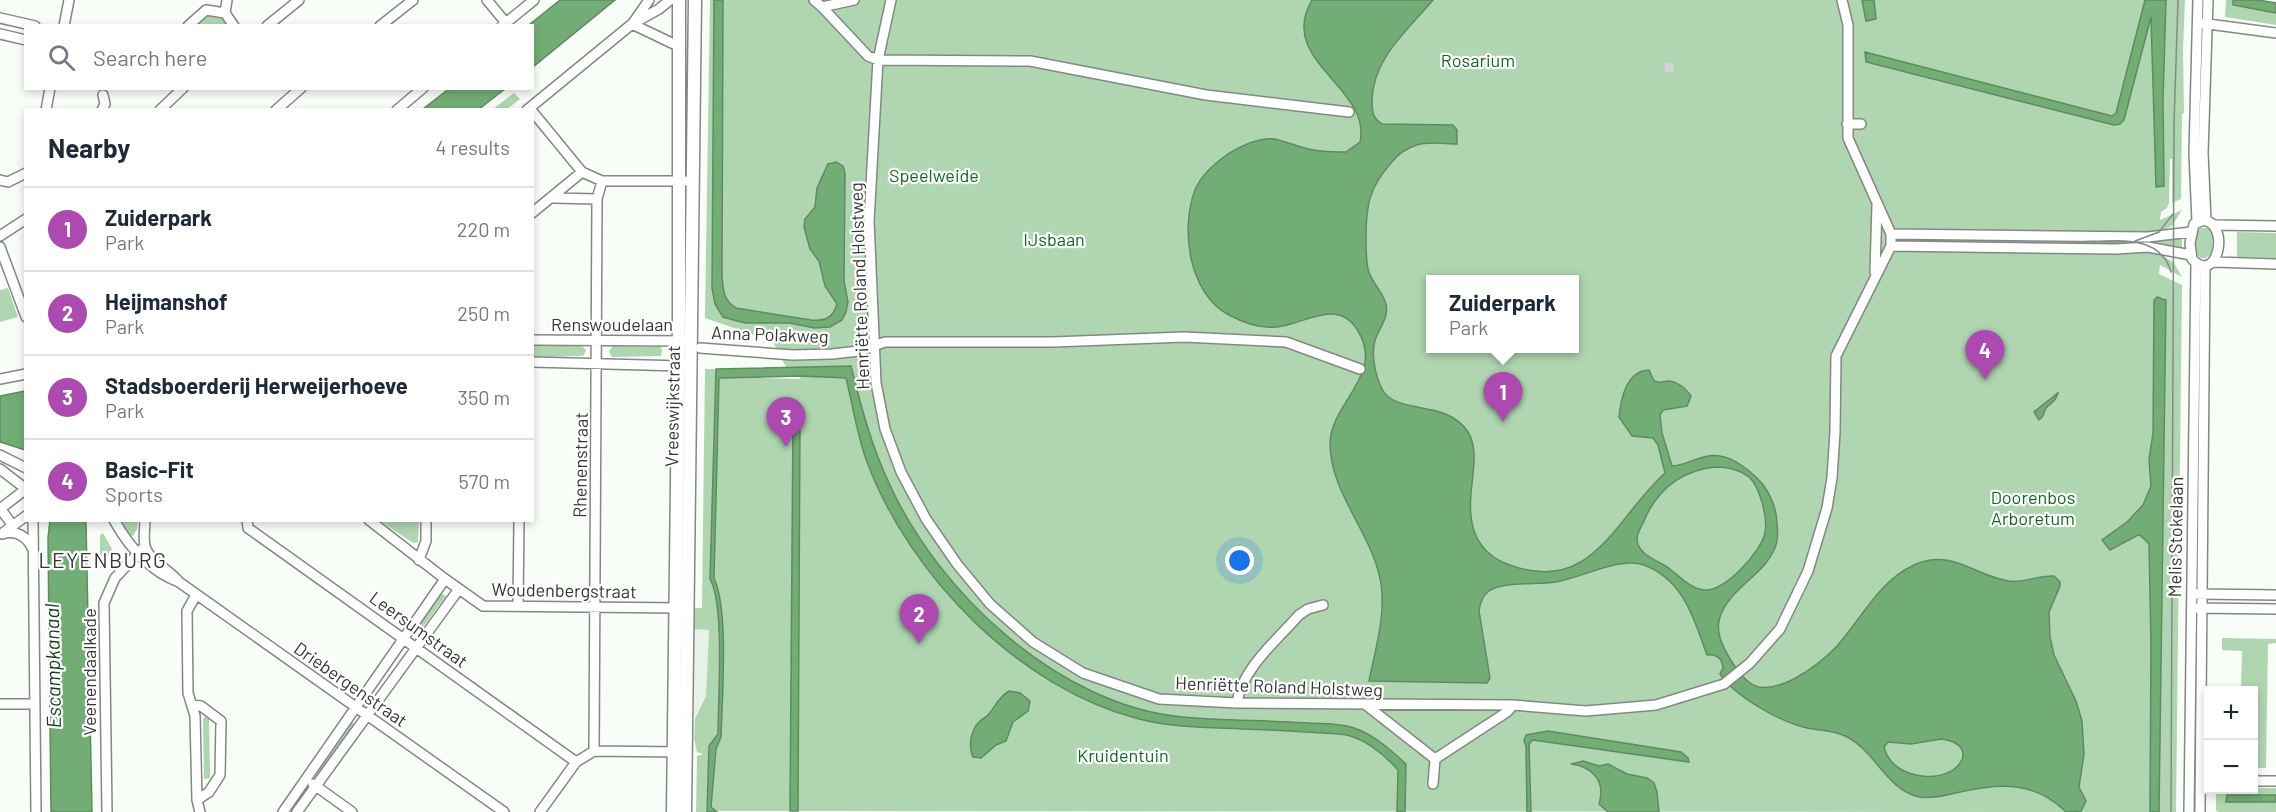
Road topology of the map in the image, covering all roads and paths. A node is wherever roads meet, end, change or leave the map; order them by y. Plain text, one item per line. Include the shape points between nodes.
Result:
1 (69, 0) edge
2 (227, 0) edge
3 (299, 0) edge
4 (412, 0) edge
5 (487, 0) edge
6 (534, 0) edge
7 (649, 0) edge
8 (670, 0) edge
9 (679, 0) edge
10 (695, 0) edge
11 (814, 0) edge
12 (854, 0) edge
13 (891, 0) edge
14 (1842, 0) edge
15 (2198, 0) edge
16 (2208, 0) edge
17 (207, 5) edge
18 (822, 7) junction
19 (225, 13) junction
20 (0, 18) edge
21 (2196, 22) junction
22 (26, 24) edge
23 (64, 24) edge
24 (190, 24) edge
25 (233, 24) edge
26 (271, 24) edge
27 (382, 24) edge
28 (504, 24) edge
29 (632, 24) junction
30 (2207, 24) junction
31 (2276, 33) edge
32 (0, 34) edge
33 (24, 40) edge
34 (680, 47) junction
35 (878, 60) junction
36 (50, 90) edge
37 (178, 90) edge
38 (299, 90) edge
39 (421, 90) edge
40 (103, 95) dead end
41 (45, 108) edge
42 (103, 108) edge
43 (162, 108) edge
44 (278, 108) edge
45 (399, 108) edge
46 (531, 108) edge
47 (1349, 112) dead end
48 (534, 114) edge
49 (1847, 124) junction
50 (1861, 124) dead end
51 (582, 172) junction
52 (24, 174) edge
53 (0, 180) edge
54 (602, 181) junction
55 (686, 181) junction
56 (553, 198) junction
57 (597, 199) junction
58 (1877, 201) junction
59 (534, 212) edge
60 (24, 220) edge
61 (2206, 223) junction
62 (2276, 226) edge
63 (2191, 232) junction
64 (1891, 234) junction
65 (0, 236) edge
66 (0, 247) edge
67 (1889, 249) junction
68 (2201, 262) junction
69 (2276, 264) edge
70 (1875, 277) junction
71 (23, 301) edge
72 (534, 340) edge
73 (598, 340) junction
74 (690, 343) junction
75 (873, 344) junction
76 (534, 362) edge
77 (598, 363) junction
78 (684, 366) junction
79 (1360, 369) dead end
80 (24, 374) edge
81 (0, 379) edge
82 (0, 455) edge
83 (24, 467) edge
84 (0, 469) edge
85 (24, 487) edge
86 (24, 491) edge
87 (0, 509) edge
88 (24, 519) edge
89 (33, 522) edge
90 (115, 522) edge
91 (145, 522) edge
92 (371, 522) edge
93 (426, 522) edge
94 (519, 522) edge
95 (248, 524) edge
96 (16, 530) junction
97 (1, 535) edge
98 (145, 546) junction
99 (33, 552) junction
100 (136, 553) junction
101 (418, 560) junction
102 (445, 579) junction
103 (179, 582) junction
104 (459, 589) junction
105 (2190, 594) junction
106 (2202, 594) junction
107 (196, 595) junction
108 (2276, 595) edge
109 (1323, 605) dead end
110 (518, 606) junction
111 (595, 608) junction
112 (682, 608) junction
113 (2190, 608) junction
114 (2201, 608) junction
115 (2276, 609) edge
116 (402, 638) junction
117 (415, 647) junction
118 (1237, 703) junction
119 (0, 704) edge
120 (34, 705) junction
121 (192, 705) junction
122 (1366, 705) junction
123 (1513, 705) junction
124 (357, 707) junction
125 (367, 715) junction
126 (2204, 740) edge
127 (594, 751) junction
128 (680, 752) junction
129 (1435, 759) junction
130 (576, 762) junction
131 (306, 779) junction
132 (2258, 781) edge
133 (2276, 781) edge
134 (2189, 782) junction
135 (2204, 782) edge
136 (1433, 784) dead end
137 (316, 786) junction
138 (2204, 788) edge
139 (197, 800) junction
140 (36, 812) edge
141 (107, 812) edge
142 (200, 812) edge
143 (283, 812) edge
144 (297, 812) edge
145 (352, 812) edge
146 (504, 812) edge
147 (540, 812) edge
148 (673, 812) edge
149 (685, 812) edge
150 (2189, 812) edge
151 (2200, 812) edge

1 - 23 street
2 - 19 street
3 - 26 street
4 - 27 street
5 - 28 street
6 - 28 street
7 - 29 street
8 - 29 street
9 - 34 main road, Vreeswijkstraat
10 - 55 main road, Vreeswijkstraat
11 - 18 street
12 - 18 street
13 - 35 street, Henriëtte Roland Holstweg
14 - 49 street via 1848,26
15 - 21 street
16 - 30 street
17 - 19 street
17 - 24 street
18 - 35 street via 868,56
19 - 25 street
20 - 22 street
21 - 30 street
21 - 61 street via 2194,153
29 - 34 street
29 - 46 street
30 - 31 street
30 - 61 street via 2203,153
32 - 33 street
34 - 55 main road, Vreeswijkstraat
35 - 47 street via 1030,61 1206,95
35 - 75 street, Henriëtte Roland Holstweg via 869,220
36 - 41 street
37 - 43 street
38 - 44 street
39 - 45 street
40 - 42 street
48 - 51 street
49 - 50 street
49 - 58 street via 1851,147
51 - 54 street
51 - 56 street
52 - 53 street via 8,182
54 - 55 street
54 - 57 street, Rhenenstraat
55 - 74 main road, Vreeswijkstraat
56 - 57 street
56 - 59 street
57 - 73 street, Rhenenstraat
58 - 64 street
58 - 70 street
60 - 65 street
61 - 62 street
61 - 63 street
61 - 68 street via 2218,231 2217,250
63 - 64 street via 2150,237
63 - 68 street
64 - 67 street
66 - 71 street
67 - 68 street via 2148,247
67 - 70 street
68 - 69 street
68 - 105 street, Melis Stokelaan
68 - 106 street, Melis Stokelaan
70 - 123 street, Henriëtte Roland Holstweg via 1836,356 1832,478 1808,571 1780,629 1761,653 1724,684 1656,705 1586,711
72 - 73 street, Renswoudelaan
73 - 74 street, Renswoudelaan
73 - 77 street, Rhenenstraat
74 - 75 street, Anna Polakweg via 793,355 859,351
74 - 78 main road, Vreeswijkstraat
75 - 79 street, Anna Polakweg via 1184,337 1286,342
75 - 118 street, Henriëtte Roland Holstweg via 885,429 901,471 926,519 990,604 1033,642 1083,673 1160,699
76 - 77 street
77 - 78 street
77 - 111 street, Rhenenstraat
78 - 112 main road, Vreeswijkstraat
80 - 81 street
82 - 83 street
84 - 85 street
86 - 87 street
87 - 96 street
88 - 96 street
89 - 99 street
90 - 100 street, Driebergenstraat
91 - 98 street
92 - 101 street, Woudenbergstraat
93 - 101 street via 426,541
94 - 110 street
95 - 116 street, Leersumstraat
96 - 97 street
96 - 99 street
98 - 100 street, Veenendaalkade
98 - 103 street, Driebergenstraat
99 - 120 street
100 - 103 street, Driebergenstraat via 167,578
100 - 141 street, Veenendaalkade via 115,578 104,603
101 - 102 street, Woudenbergstraat
102 - 104 street, Woudenbergstraat
102 - 116 street
103 - 107 street, Driebergenstraat
104 - 110 street, Woudenbergstraat via 483,606
104 - 117 street
105 - 106 street
105 - 113 street, Melis Stokelaan
106 - 108 street
106 - 114 street, Melis Stokelaan
107 - 121 street via 187,611 188,693
107 - 124 street, Driebergenstraat
109 - 118 street via 1299,615 1246,676
110 - 111 street, Woudenbergstraat
111 - 112 street, Woudenbergstraat
111 - 127 street, Rhenenstraat
112 - 128 main road, Vreeswijkstraat
113 - 114 street
113 - 134 street, Melis Stokelaan
114 - 115 street
114 - 126 street, Melis Stokelaan
116 - 117 street, Leersumstraat
116 - 124 street
117 - 125 street
117 - 130 street, Leersumstraat
118 - 122 street, Henriëtte Roland Holstweg
119 - 120 street
120 - 140 street
121 - 139 street
121 - 139 street via 201,706 221,721 220,775 210,792
122 - 123 street, Henriëtte Roland Holstweg
122 - 129 street
123 - 129 street
124 - 125 street, Driebergenstraat
124 - 131 street
125 - 137 street
125 - 146 street, Driebergenstraat
127 - 128 street
127 - 130 street
128 - 148 main road, Vreeswijkstraat
128 - 149 main road, Vreeswijkstraat
129 - 136 street
130 - 147 street
131 - 137 street
131 - 143 street
132 - 133 street
134 - 135 street
134 - 150 street, Melis Stokelaan
137 - 144 street
137 - 145 street
138 - 151 street, Melis Stokelaan
139 - 142 street

